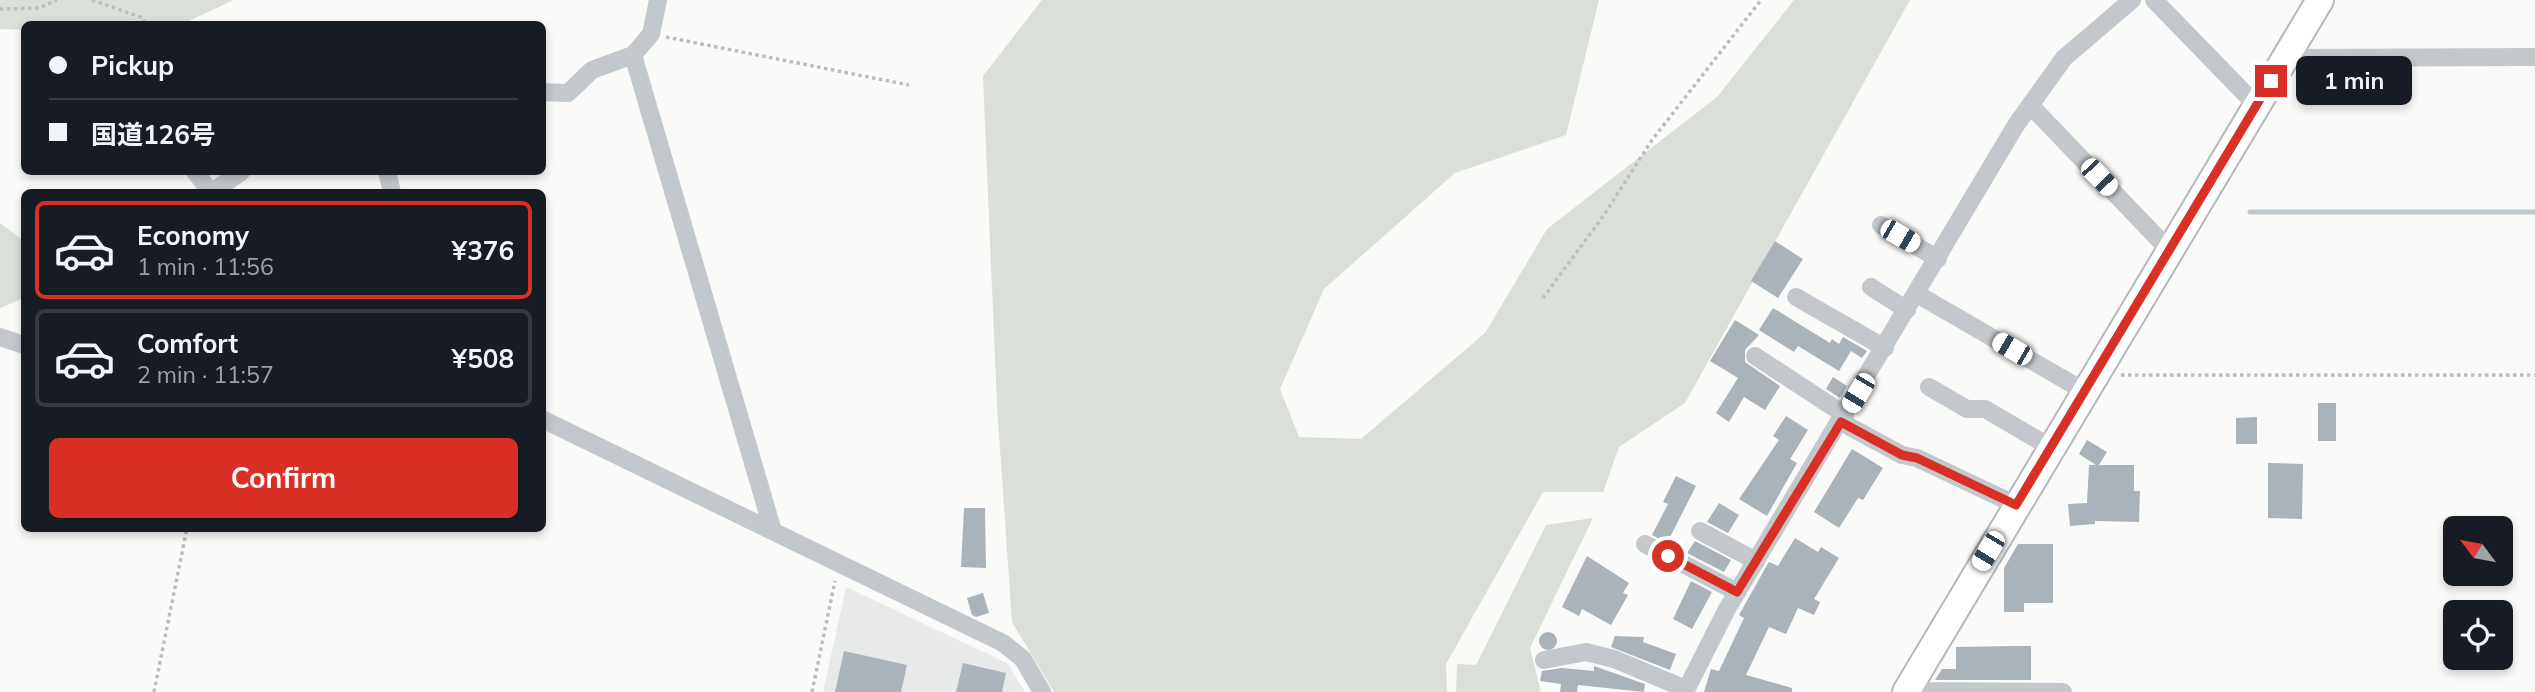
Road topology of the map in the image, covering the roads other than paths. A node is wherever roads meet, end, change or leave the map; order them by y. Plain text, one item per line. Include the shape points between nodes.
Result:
1 (658, 0) edge
2 (2132, 0) edge
3 (2154, 0) edge
4 (2320, 0) edge
5 (633, 55) junction
6 (2535, 57) edge
7 (2285, 58) junction
8 (546, 92) edge
9 (2030, 104) junction
10 (2256, 105) junction
11 (198, 175) edge
12 (237, 175) edge
13 (209, 189) edge
14 (216, 189) edge
15 (1881, 225) dead end
16 (2169, 250) junction
17 (1938, 259) junction
18 (1871, 288) dead end
19 (1917, 294) junction
20 (1796, 297) dead end
21 (1907, 310) junction
22 (0, 337) edge
23 (21, 344) edge
24 (1885, 348) junction
25 (1755, 356) dead end
26 (2089, 383) junction
27 (1928, 387) dead end
28 (1843, 418) junction
29 (546, 421) edge
30 (2050, 447) junction
31 (2016, 505) junction
32 (772, 531) junction
33 (1700, 531) dead end
34 (1646, 544) dead end
35 (1756, 561) junction
36 (1737, 592) junction
37 (1544, 660) dead end
38 (1686, 690) edge
39 (1906, 691) edge
40 (1042, 692) edge
41 (2063, 692) edge

1 - 5 street via 651,34
2 - 9 street via 2064,58
3 - 10 street
4 - 7 highway
5 - 8 street via 592,70 568,93
5 - 32 street
6 - 7 street
7 - 10 highway
9 - 16 street
9 - 17 street
10 - 16 highway
11 - 13 street
12 - 14 street
15 - 17 street
16 - 26 highway
17 - 19 street
18 - 21 street
19 - 21 street
19 - 26 street
20 - 24 street
21 - 24 street
22 - 23 street
24 - 28 street
25 - 28 street
26 - 30 highway
27 - 30 street via 1966,409 1985,409
28 - 31 street via 1902,455
28 - 35 street
29 - 32 street
30 - 31 highway
31 - 39 highway
32 - 40 street via 1003,643 1023,659
33 - 35 street
34 - 36 street
35 - 36 street
36 - 38 street
37 - 38 street via 1586,652
39 - 41 street

